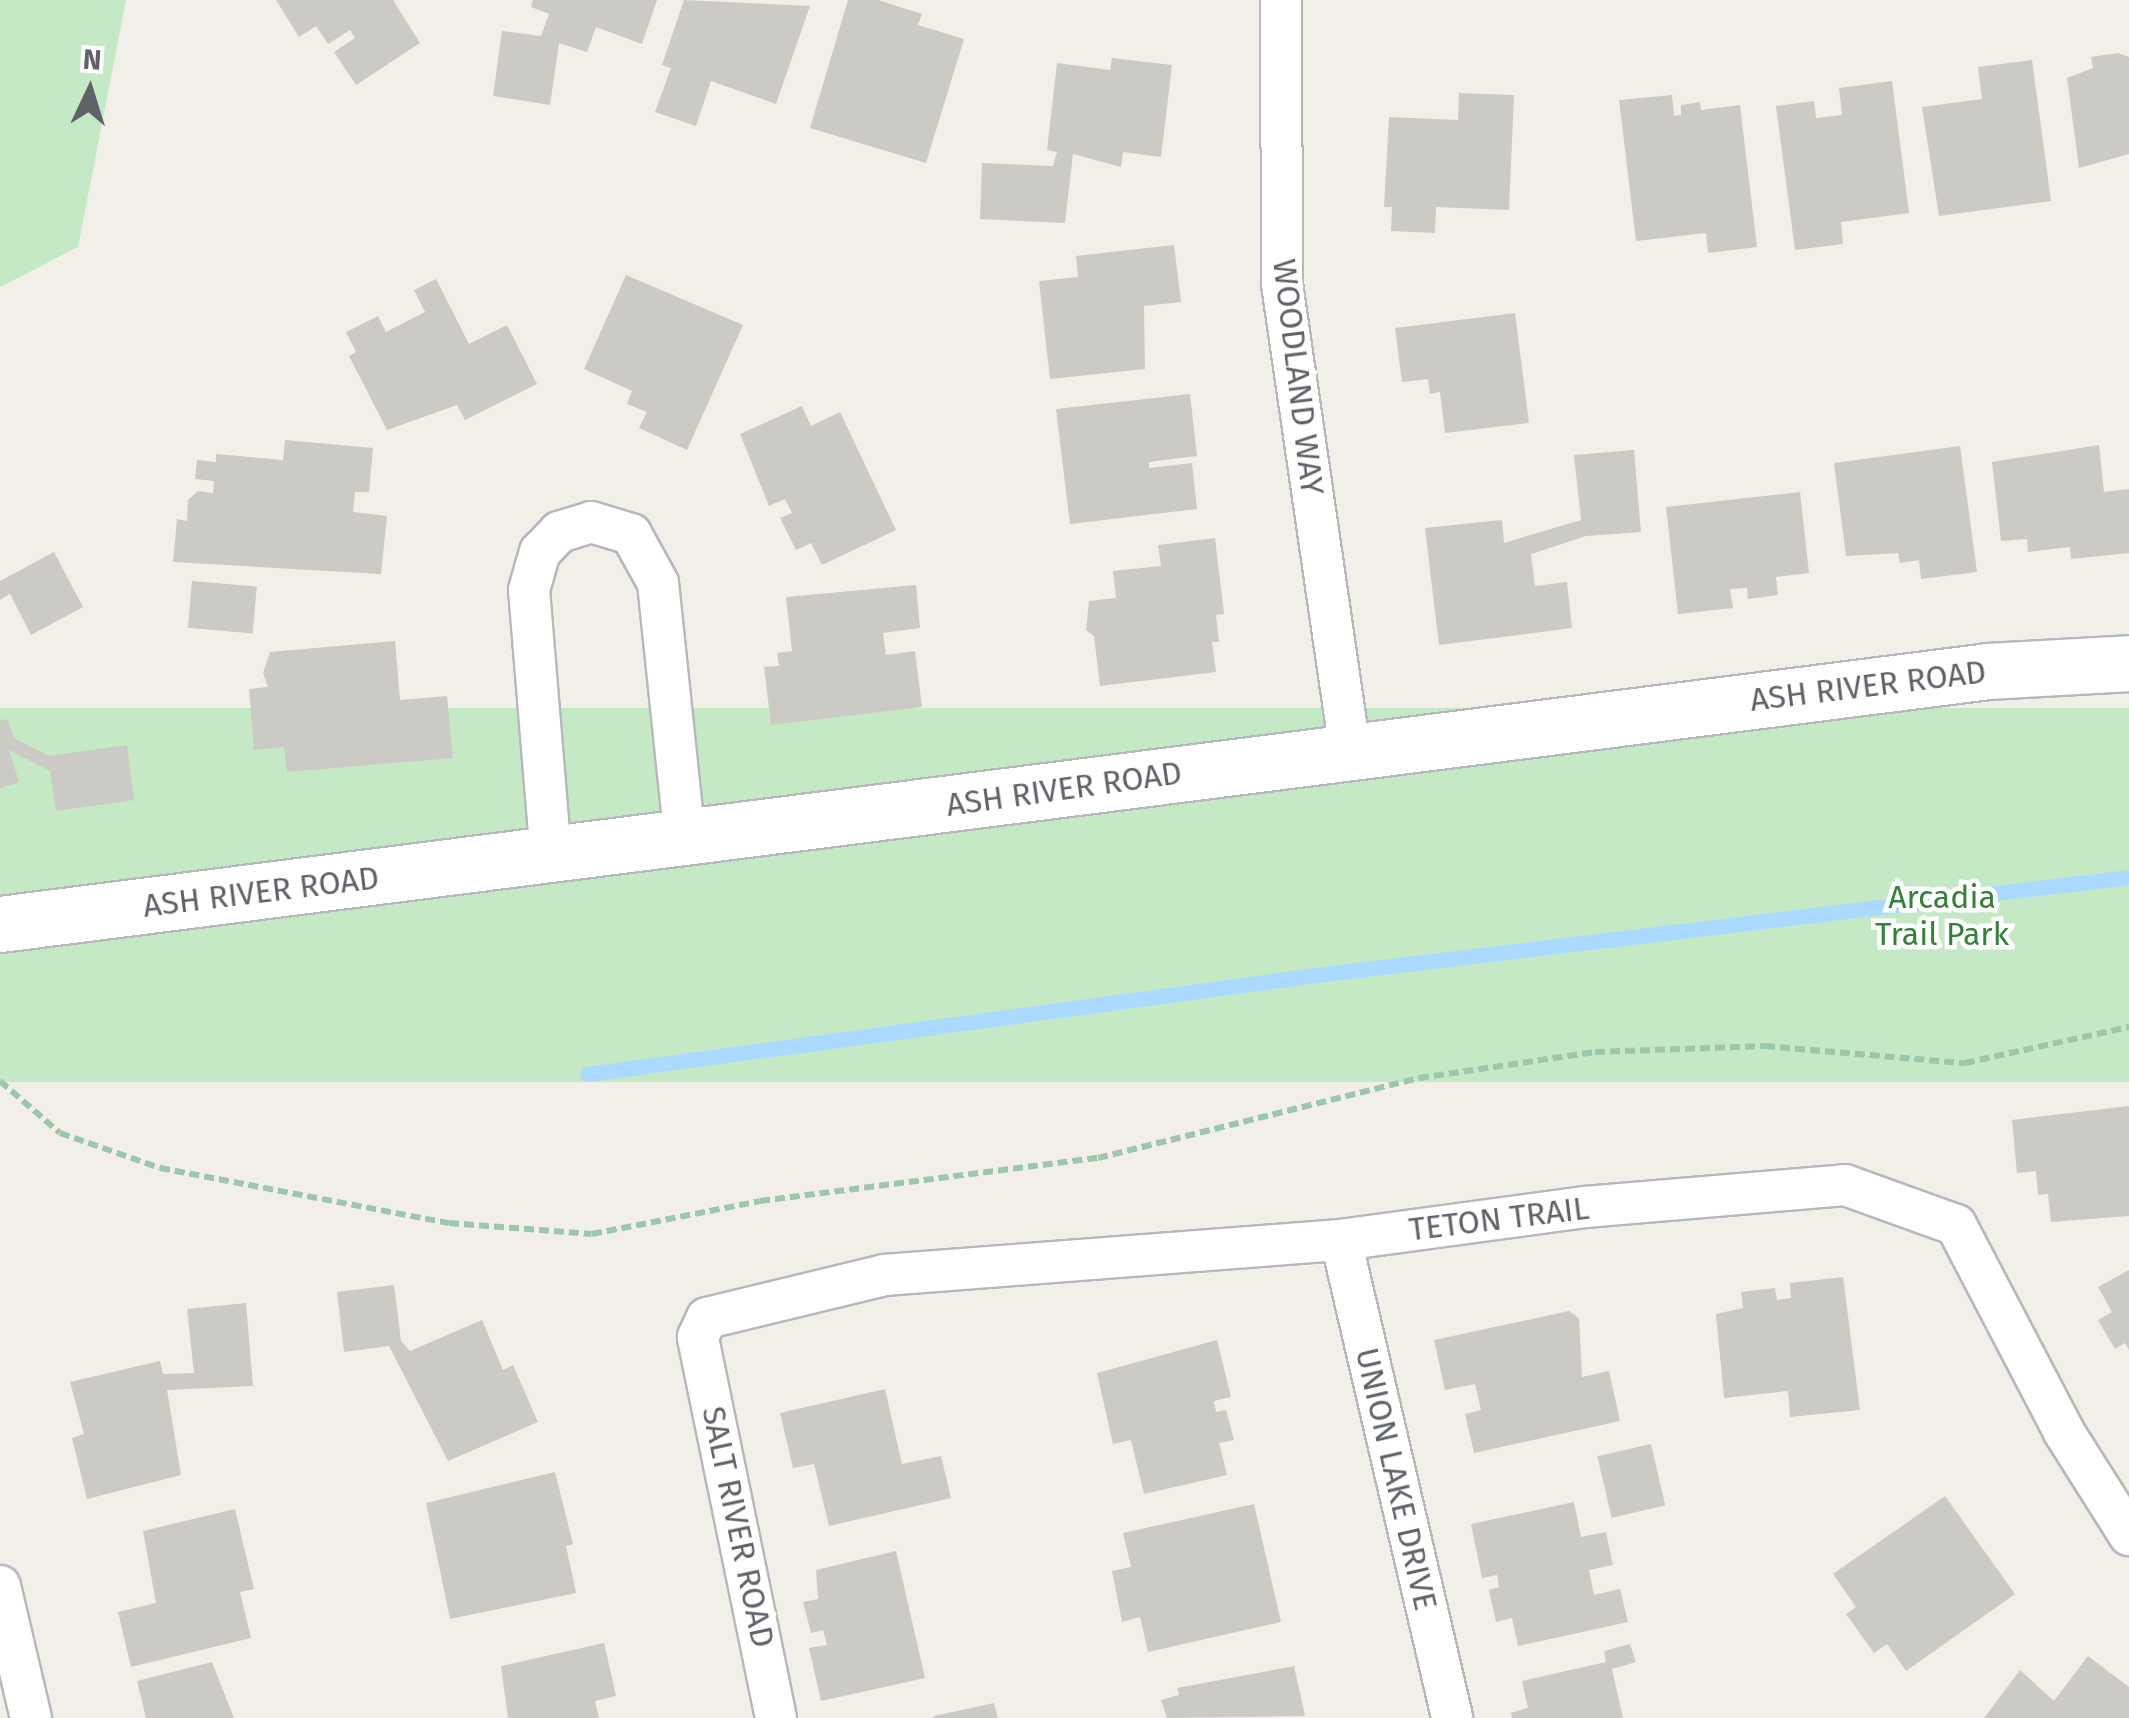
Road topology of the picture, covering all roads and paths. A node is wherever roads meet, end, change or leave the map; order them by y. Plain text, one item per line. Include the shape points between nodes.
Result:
1 (1281, 0) edge
2 (2129, 662) edge
3 (1350, 752) junction
4 (685, 840) junction
5 (551, 857) junction
6 (0, 924) edge
7 (2129, 1028) edge
8 (0, 1082) edge
9 (1340, 1240) junction
10 (698, 1337) joint
11 (2129, 1534) edge
12 (0, 1586) edge
13 (4, 1626) edge
14 (31, 1718) edge
15 (776, 1718) edge
16 (1452, 1718) edge

1 - 3 street, WOODLAND WAY via 1282,284
2 - 3 street, ASH RIVER ROAD via 1988,670
3 - 4 street, ASH RIVER ROAD
4 - 5 street, ASH RIVER ROAD
4 - 5 street via 658,584 631,534 590,522 559,532 540,552 529,590
5 - 6 street, ASH RIVER ROAD
7 - 8 path via 1965,1063 1765,1046 1595,1052 1419,1078 1098,1158 760,1201 592,1234 448,1224 160,1168 60,1133
9 - 10 street, TETON TRAIL via 885,1275 708,1318
9 - 11 street, TETON TRAIL via 1585,1207 1845,1185 1956,1224 2064,1432
9 - 16 street, UNION LAKE DRIVE
10 - 15 street, SALT RIVER ROAD
12 - 13 street
13 - 14 street

